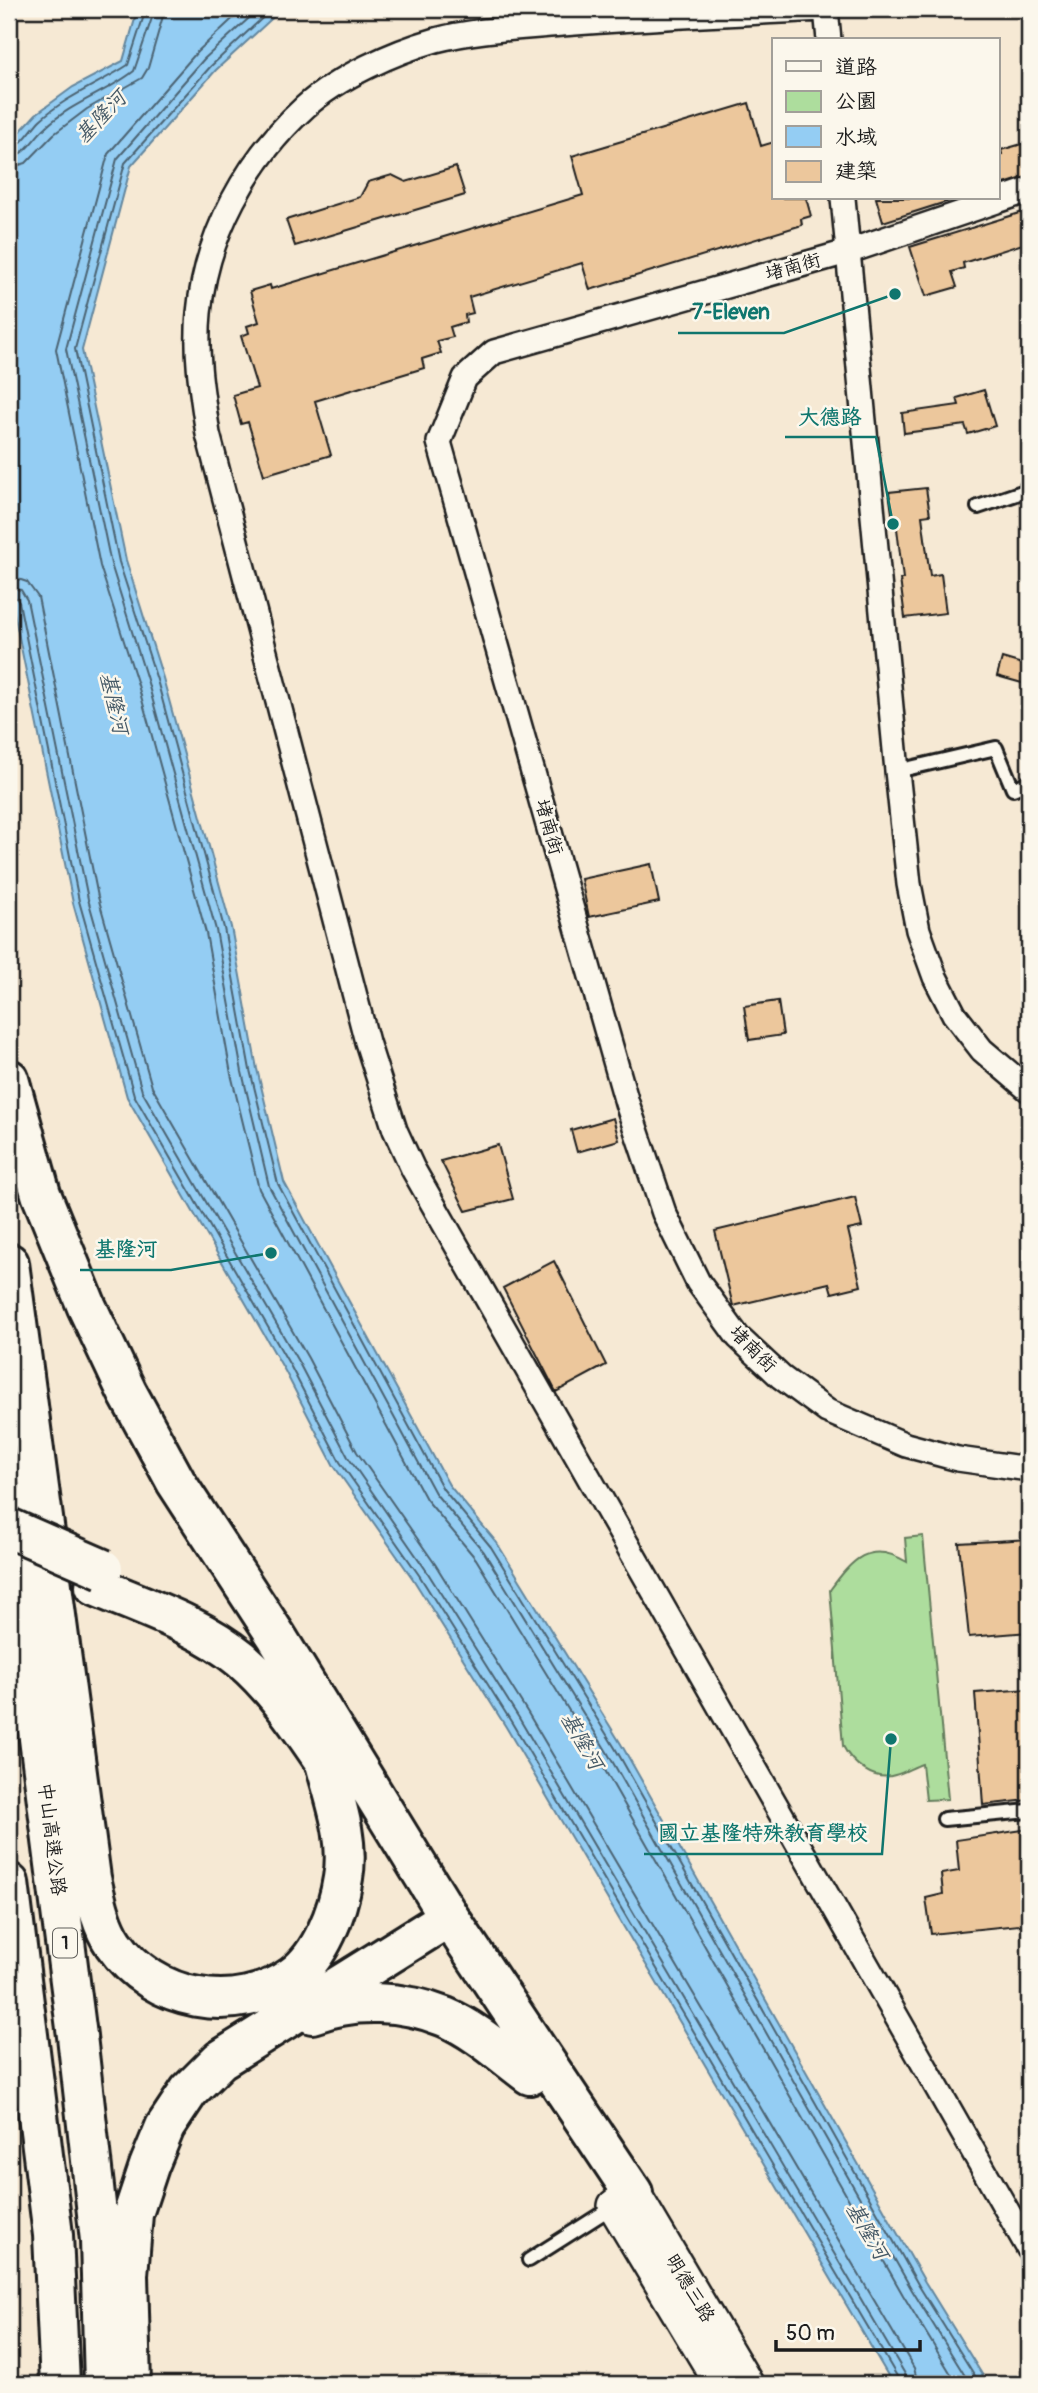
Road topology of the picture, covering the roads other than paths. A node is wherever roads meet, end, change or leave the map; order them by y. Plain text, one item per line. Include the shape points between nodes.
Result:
1 (826, 9) edge
2 (829, 38) edge
3 (1029, 190) edge
4 (842, 200) edge
5 (1000, 200) edge
6 (1000, 200) edge
7 (847, 252) junction
8 (1029, 482) edge
9 (978, 507) dead end
10 (897, 771) junction
11 (1029, 782) edge
12 (9, 1079) edge
13 (1029, 1090) edge
14 (9, 1263) edge
15 (1029, 1469) edge
16 (9, 1504) edge
17 (9, 1528) edge
18 (9, 1548) edge
19 (99, 1577) junction
20 (336, 1758) junction
21 (1029, 1811) edge
22 (944, 1819) dead end
23 (9, 1883) edge
24 (438, 1924) junction
25 (271, 2029) junction
26 (530, 2075) junction
27 (624, 2199) junction
28 (1029, 2249) edge
29 (529, 2260) dead end
30 (60, 2384) edge
31 (104, 2384) edge
32 (131, 2384) edge
33 (722, 2384) edge
34 (746, 2384) edge

1 - 2 street
1 - 28 street via 487,30 438,39 365,68 306,106 255,164 235,195 206,271 197,353 208,434 367,1042 395,1130
3 - 5 street
4 - 7 street, 堵南街
6 - 7 street
7 - 10 street, 堵南街
7 - 15 street, 堵南街 via 494,352 465,378 439,442 627,1103 664,1213 698,1282 738,1338 827,1410 906,1445 958,1459
8 - 9 lane via 1024,491
10 - 11 lane via 996,748 1013,789
10 - 13 street, 堵南街 via 909,884 935,977 954,1014 982,1050
12 - 20 highway via 41,1194 86,1307 176,1482 277,1637
14 - 20 highway via 91,1878 99,1912 127,1961 148,1979 179,1994 209,1998 240,1997 294,1975 314,1953 332,1918 344,1877
16 - 31 highway, 中山高速公路 / 1 via 100,2240
17 - 19 highway, bridge
18 - 19 highway
19 - 20 highway via 186,1603 252,1644 282,1671
20 - 24 highway
21 - 22 lane
23 - 30 highway via 53,2235
24 - 25 highway
24 - 26 highway
24 - 27 highway
25 - 26 highway via 328,2008 365,2002 404,2006 444,2017
25 - 32 highway via 220,2060 189,2091 165,2127 149,2166 133,2214 128,2275
26 - 27 highway
27 - 29 lane
27 - 33 street, 明德三路
27 - 34 street, 明德三路

